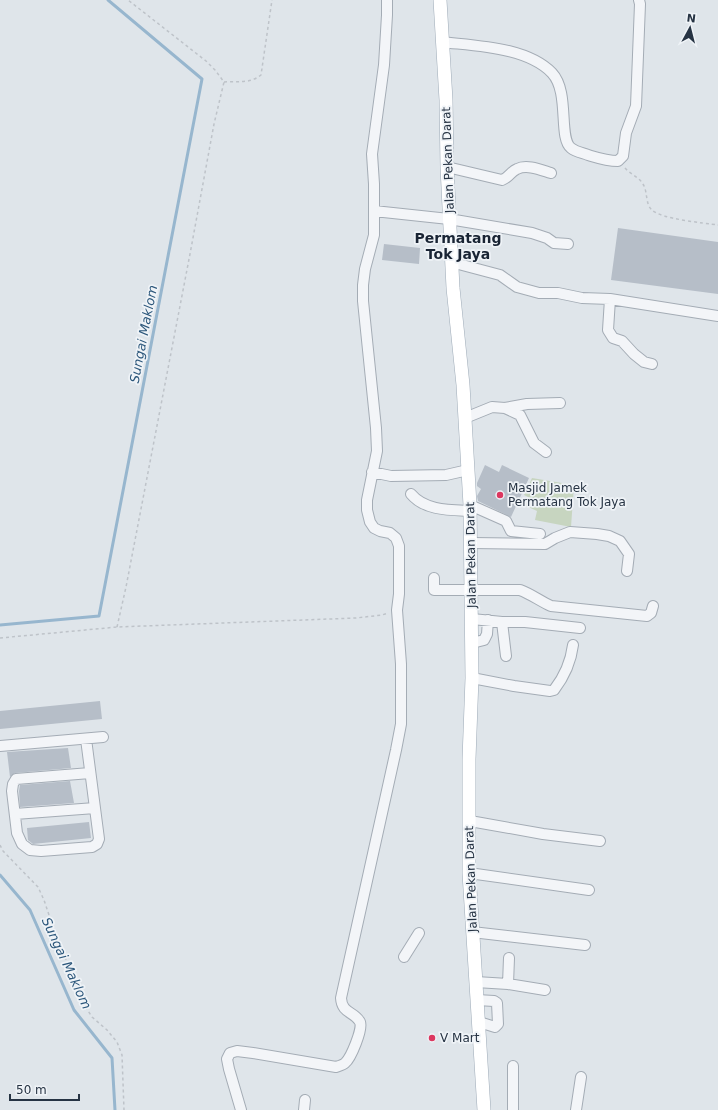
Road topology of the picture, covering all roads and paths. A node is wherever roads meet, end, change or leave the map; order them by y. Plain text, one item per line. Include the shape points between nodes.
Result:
1 (128, 0) edge
2 (272, 0) edge
3 (387, 0) edge
4 (440, 0) edge
5 (639, 0) edge
6 (442, 42) junction
7 (224, 82) junction
8 (618, 161) junction
9 (447, 167) junction
10 (551, 173) dead end
11 (374, 211) junction
12 (449, 219) junction
13 (718, 225) edge
14 (568, 244) dead end
15 (451, 262) junction
16 (610, 299) junction
17 (718, 316) edge
18 (652, 364) dead end
19 (560, 403) dead end
20 (505, 408) junction
21 (465, 418) junction
22 (546, 452) dead end
23 (468, 470) junction
24 (372, 472) junction
25 (412, 494) dead end
26 (471, 508) junction
27 (540, 534) dead end
28 (472, 543) junction
29 (627, 571) dead end
30 (434, 578) dead end
31 (472, 591) junction
32 (653, 606) dead end
33 (397, 610) junction
34 (472, 619) junction
35 (488, 620) junction
36 (502, 622) junction
37 (117, 627) junction
38 (580, 628) dead end
39 (0, 638) edge
40 (472, 642) junction
41 (573, 645) dead end
42 (506, 656) dead end
43 (472, 678) junction
44 (103, 737) dead end
45 (86, 739) junction
46 (0, 746) edge
47 (90, 773) junction
48 (95, 808) junction
49 (15, 814) junction
50 (470, 821) junction
51 (600, 841) dead end
52 (0, 845) edge
53 (470, 873) junction
54 (589, 890) dead end
55 (472, 932) junction
56 (419, 933) dead end
57 (585, 945) dead end
58 (404, 957) dead end
59 (509, 958) dead end
60 (476, 982) junction
61 (508, 984) junction
62 (545, 990) dead end
63 (478, 1000) junction
64 (479, 1022) junction
65 (513, 1066) dead end
66 (581, 1077) dead end
67 (124, 1110) edge
68 (241, 1110) edge
69 (484, 1110) edge
70 (513, 1110) edge
71 (576, 1110) edge

1 - 7 path via 206,61
2 - 7 path via 261,75 249,82
3 - 11 street via 384,65 372,154
4 - 6 main road, Jalan Pekan Darat
5 - 8 street via 636,106 626,133 623,156
6 - 8 street via 514,52 541,63 553,74 562,90 566,139 570,148 607,161
6 - 9 main road, Jalan Pekan Darat
7 - 37 path
8 - 13 path via 644,184 652,210 662,216
9 - 10 street via 502,180 522,167
9 - 12 main road, Jalan Pekan Darat
11 - 12 street
11 - 24 street via 374,236 363,286 376,428 377,451
12 - 14 street via 532,233 548,238 554,243
12 - 15 main road, Jalan Pekan Darat
15 - 16 street via 500,275 517,287 539,293
15 - 21 main road, Jalan Pekan Darat
16 - 17 street
16 - 18 street via 610,334 622,341 644,362
19 - 20 street
20 - 21 street via 492,408
20 - 22 street via 520,415 534,442
21 - 23 main road, Jalan Pekan Darat
23 - 24 street via 446,475 391,476
23 - 26 main road, Jalan Pekan Darat
24 - 33 street via 367,500 370,522 380,532 390,533 396,538 399,546
25 - 26 street via 417,501 441,509
26 - 27 street via 506,521 511,531
26 - 28 main road, Jalan Pekan Darat
28 - 29 street via 545,544 570,532 609,536 620,541 630,554
28 - 31 main road, Jalan Pekan Darat
30 - 31 street via 434,590
31 - 32 street via 520,590 551,606 646,616 651,613
31 - 34 main road, Jalan Pekan Darat
33 - 37 path via 382,615 356,618
33 - 68 street via 401,664 401,724 341,998 343,1008 360,1023 359,1035 345,1063 336,1067 253,1053 230,1053 227,1059 228,1069
34 - 35 street
34 - 40 main road, Jalan Pekan Darat
35 - 36 street
35 - 40 street via 484,640
36 - 38 street
36 - 42 street
37 - 39 path
40 - 43 main road, Jalan Pekan Darat
41 - 43 street via 571,658 554,690
43 - 50 main road, Jalan Pekan Darat
44 - 45 street
45 - 46 street
45 - 47 street
47 - 48 street
47 - 49 street via 16,779 13,784
48 - 49 street
48 - 49 street via 99,839 97,844 85,848 30,850 22,844 17,833
50 - 51 street
50 - 53 main road, Jalan Pekan Darat
52 - 67 path via 38,887 83,1003 92,1017 117,1042 122,1055
53 - 54 street
53 - 55 main road, Jalan Pekan Darat
55 - 57 street
55 - 60 main road, Jalan Pekan Darat
56 - 58 street
59 - 61 street
60 - 61 street
60 - 63 main road, Jalan Pekan Darat
61 - 62 street
63 - 64 main road, Jalan Pekan Darat
63 - 64 street via 497,1003 498,1024 495,1027
64 - 69 main road, Jalan Pekan Darat
65 - 70 street
66 - 71 street

